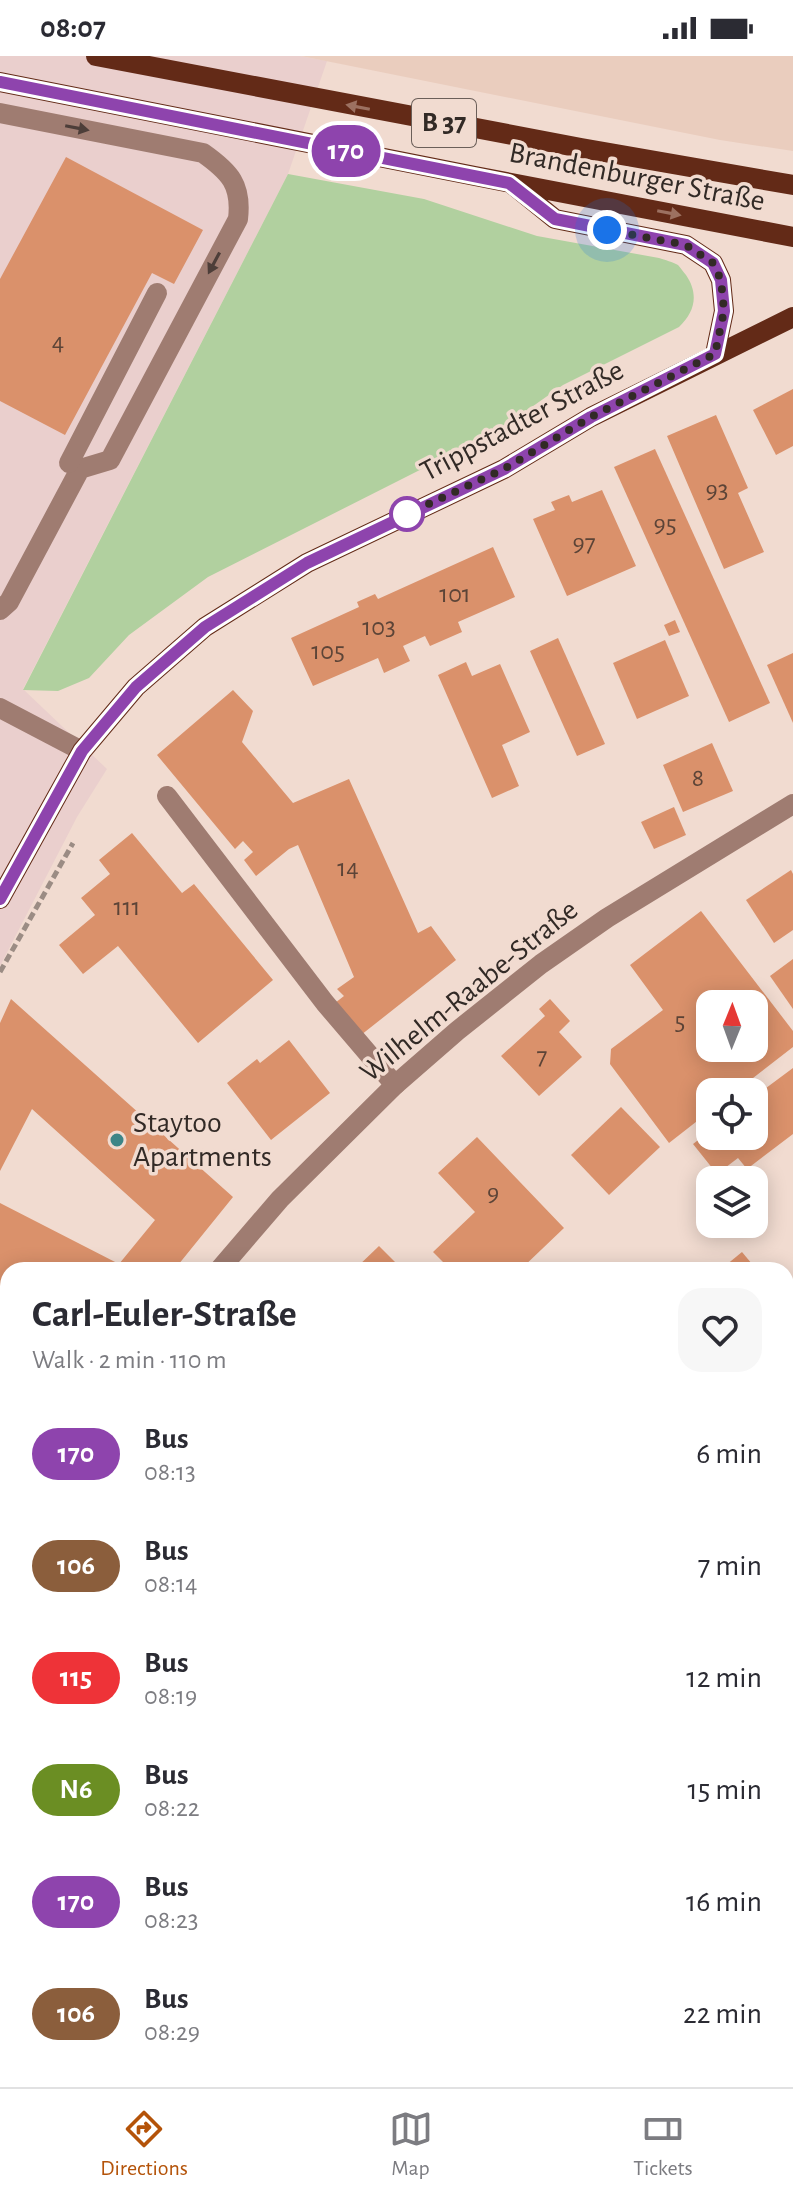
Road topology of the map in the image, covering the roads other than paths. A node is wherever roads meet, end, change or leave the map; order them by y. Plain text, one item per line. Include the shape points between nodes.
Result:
1 (96, 56) edge
2 (0, 82) edge
3 (0, 113) edge
4 (509, 183) junction
5 (793, 185) edge
6 (793, 237) edge
7 (157, 293) dead end
8 (793, 317) edge
9 (715, 354) junction
10 (75, 466) junction
11 (0, 610) edge
12 (0, 708) edge
13 (82, 751) junction
14 (167, 796) dead end
15 (793, 804) edge
16 (0, 899) edge
17 (395, 1085) junction
18 (226, 1262) edge

5 -> 1 main road, Brandenburger Straße / B 37
2 - 4 main road, Brandenburger Straße / B 37
3 -> 10 street via 203,153 224,168 238,190 238,219 110,460
4 -> 6 main road, Brandenburger Straße / B 37
4 - 9 main road via 555,219 686,245 713,263 721,280 724,311
7 - 10 street
8 - 9 main road, Trippstadter Straße
9 - 13 main road, Trippstadter Straße via 591,417 504,469 307,563 205,627 136,687
10 - 11 street via 9,602
12 - 13 street
13 - 16 main road, Trippstadter Straße
14 - 17 street via 325,1003
15 - 17 street, Wilhelm-Raabe-Straße via 607,918 457,1031
17 - 18 street, Wilhelm-Raabe-Straße via 280,1199

